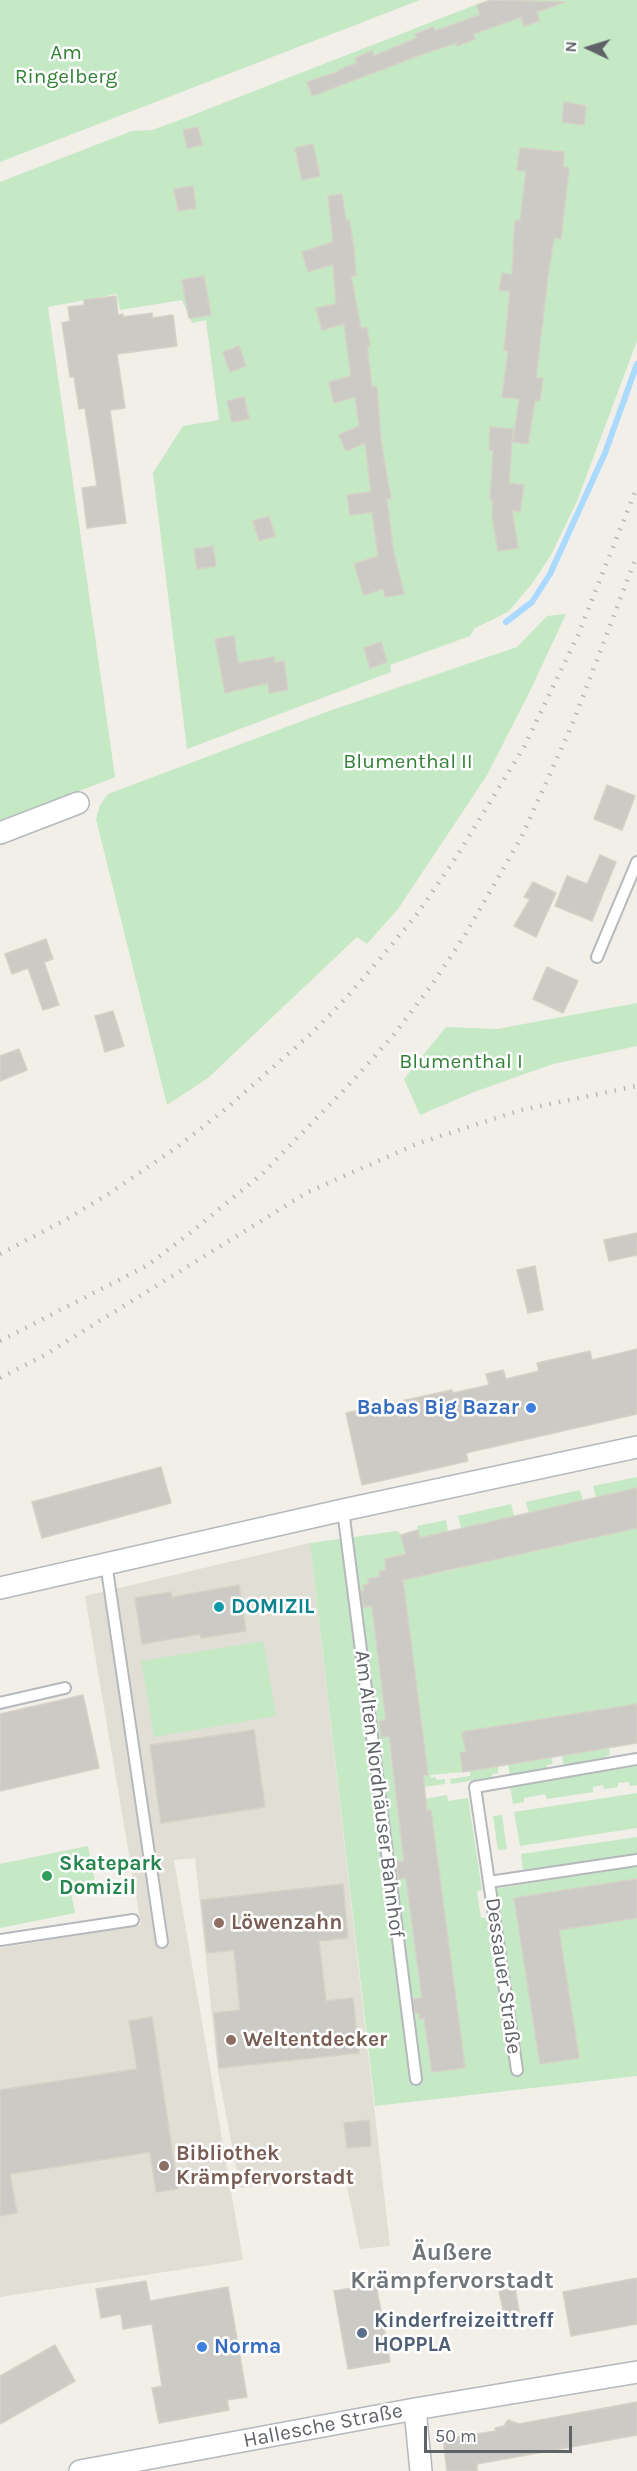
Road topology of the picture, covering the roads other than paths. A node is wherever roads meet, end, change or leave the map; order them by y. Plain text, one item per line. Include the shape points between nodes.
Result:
1 (78, 803) dead end
2 (0, 833) edge
3 (637, 862) edge
4 (597, 957) dead end
5 (637, 1447) edge
6 (343, 1510) junction
7 (106, 1563) junction
8 (0, 1588) edge
9 (65, 1688) dead end
10 (0, 1703) edge
11 (637, 1759) edge
12 (637, 1860) edge
13 (489, 1882) junction
14 (133, 1920) dead end
15 (0, 1940) edge
16 (162, 1942) dead end
17 (517, 2070) dead end
18 (416, 2079) dead end
19 (637, 2372) edge
20 (415, 2409) junction
21 (80, 2471) edge
22 (422, 2471) edge

1 - 2 street
3 - 4 lane
5 - 6 street
6 - 7 street
6 - 18 lane, Am Alten Nordhäuser Bahnhof
7 - 8 street
7 - 16 lane
9 - 10 lane
11 - 13 lane, Dessauer Straße via 475,1787
12 - 13 lane, Dessauer Straße
13 - 17 lane, Dessauer Straße
14 - 15 lane
19 - 20 street, Hallesche Straße
20 - 21 street, Hallesche Straße
20 - 22 street

